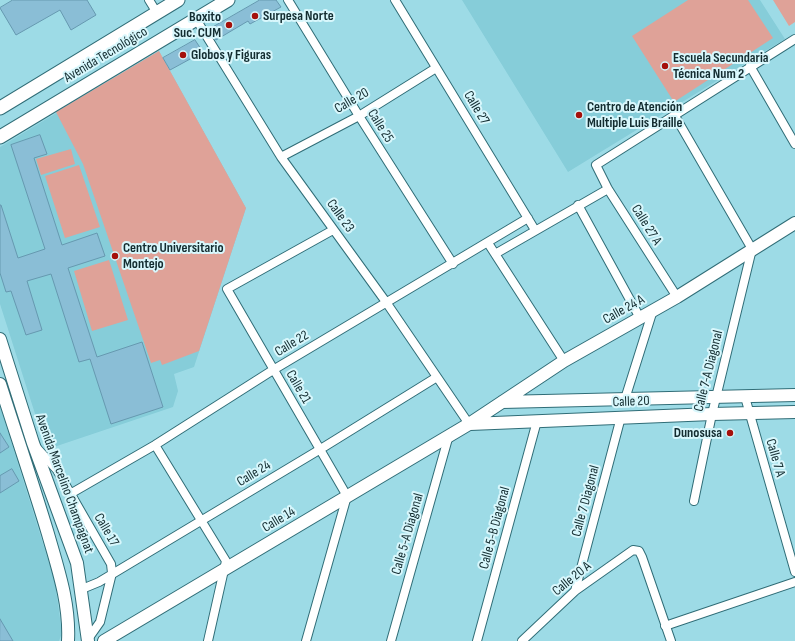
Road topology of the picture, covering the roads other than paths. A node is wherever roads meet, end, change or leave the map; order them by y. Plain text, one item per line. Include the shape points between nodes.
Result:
1 (149, 0) edge
2 (228, 0) edge
3 (288, 0) edge
4 (395, 0) edge
5 (173, 1) edge
6 (157, 13) junction
7 (196, 19) junction
8 (795, 39) edge
9 (750, 66) junction
10 (436, 68) junction
11 (0, 108) edge
12 (358, 116) junction
13 (675, 116) junction
14 (0, 137) edge
15 (795, 144) edge
16 (281, 157) junction
17 (608, 189) junction
18 (578, 205) junction
19 (528, 218) junction
20 (795, 223) edge
21 (333, 230) junction
22 (535, 230) junction
23 (488, 243) junction
24 (752, 249) junction
25 (495, 254) junction
26 (453, 264) junction
27 (677, 297) junction
28 (386, 302) junction
29 (653, 310) junction
30 (640, 318) junction
31 (0, 339) edge
32 (564, 360) junction
33 (273, 370) junction
34 (437, 377) junction
35 (0, 384) edge
36 (795, 395) edge
37 (744, 397) junction
38 (717, 398) junction
39 (625, 399) junction
40 (502, 402) junction
41 (795, 412) edge
42 (712, 414) junction
43 (749, 414) junction
44 (621, 417) junction
45 (537, 421) junction
46 (469, 424) junction
47 (449, 435) junction
48 (33, 443) junction
49 (155, 445) junction
50 (21, 448) junction
51 (319, 450) junction
52 (51, 490) junction
53 (36, 494) junction
54 (70, 494) junction
55 (347, 496) junction
56 (694, 501) dead end
57 (201, 521) junction
58 (224, 570) junction
59 (795, 572) edge
60 (112, 574) junction
61 (795, 582) edge
62 (82, 589) junction
63 (575, 590) junction
64 (666, 626) junction
65 (70, 638) edge
66 (88, 640) edge
67 (104, 641) edge
68 (208, 641) edge
69 (306, 641) edge
70 (391, 641) edge
71 (477, 641) edge
72 (522, 641) edge
73 (671, 641) edge

1 - 6 street
2 - 7 main road, Avenida Tecnológico
3 - 12 street, Calle 25
4 - 10 street, Calle 27
5 - 6 main road, Avenida Tecnológico
6 - 11 main road, Avenida Tecnológico
7 - 14 main road, Avenida Tecnológico
7 - 16 street, Calle 23
8 - 9 street
9 - 13 street
9 - 15 street
10 - 12 street, Calle 20
10 - 19 street, Calle 27
12 - 16 street, Calle 20
12 - 26 street, Calle 25
13 - 17 street, Calle 27 A via 596,165
13 - 24 street
16 - 21 street, Calle 23
17 - 18 street
17 - 27 street, Calle 27 A
18 - 22 street
18 - 30 street
19 - 22 street, Calle 27
19 - 23 street, Calle 22
20 - 24 street, Calle 24 A
21 - 28 street, Calle 23
21 - 33 street, Calle 21 via 226,289
22 - 25 street
23 - 25 street
23 - 26 street, Calle 22
24 - 27 street, Calle 24 A
24 - 38 street, Calle 7-A Diagonal
25 - 32 street
26 - 28 street, Calle 22
27 - 29 street, Calle 24 A
28 - 33 street, Calle 22
28 - 34 street, Calle 23
29 - 30 street, Calle 24 A
29 - 39 street
30 - 32 street, Calle 24 A
31 - 48 street, Avenida Marcelino Champagnat
32 - 40 street, Calle 24 A
33 - 49 street, Calle 22
33 - 51 street, Calle 21
34 - 46 street, Calle 23
34 - 51 street, Calle 24
35 - 50 street, Avenida Marcelino Champagnat
36 - 37 street, Calle 20
37 - 38 street, Calle 20
37 - 43 street, Calle 7 A
38 - 39 street, Calle 20
38 - 42 street, Calle 7-A Diagonal
39 - 40 street, Calle 20
40 - 46 street, Calle 24 A
41 - 43 street, Calle 20
42 - 43 street, Calle 20
42 - 44 street, Calle 20
42 - 56 street, Calle 7-A Diagonal
43 - 59 street, Calle 7 A
44 - 45 street, Calle 20
44 - 63 street, Calle 7 Diagonal
45 - 46 street, Calle 20
45 - 71 street, Calle 5-B Diagonal
46 - 47 street, Calle 14
47 - 55 street, Calle 14
47 - 70 street, Calle 5-A Diagonal
48 - 50 street
48 - 52 street, Avenida Marcelino Champagnat
48 - 54 street, Calle 17 via 57,470
49 - 54 street, Calle 22
49 - 57 street
50 - 53 street, Avenida Marcelino Champagnat
51 - 55 street, Calle 21
51 - 57 street, Calle 24
52 - 53 street
52 - 62 street, Avenida Marcelino Champagnat via 77,563
53 - 65 street, Avenida Marcelino Champagnat via 60,578
54 - 60 street, Calle 17 via 111,564
55 - 58 street, Calle 14
55 - 69 street
57 - 58 street via 226,561
57 - 60 street, Calle 24
58 - 67 street, Calle 14
58 - 68 street
60 - 62 street, Calle 24
60 - 66 street via 100,622
61 - 64 street
62 - 66 street, Avenida Marcelino Champagnat
63 - 64 street, Calle 20 A via 633,550 639,551
63 - 72 street, Calle 20 A
64 - 73 street

